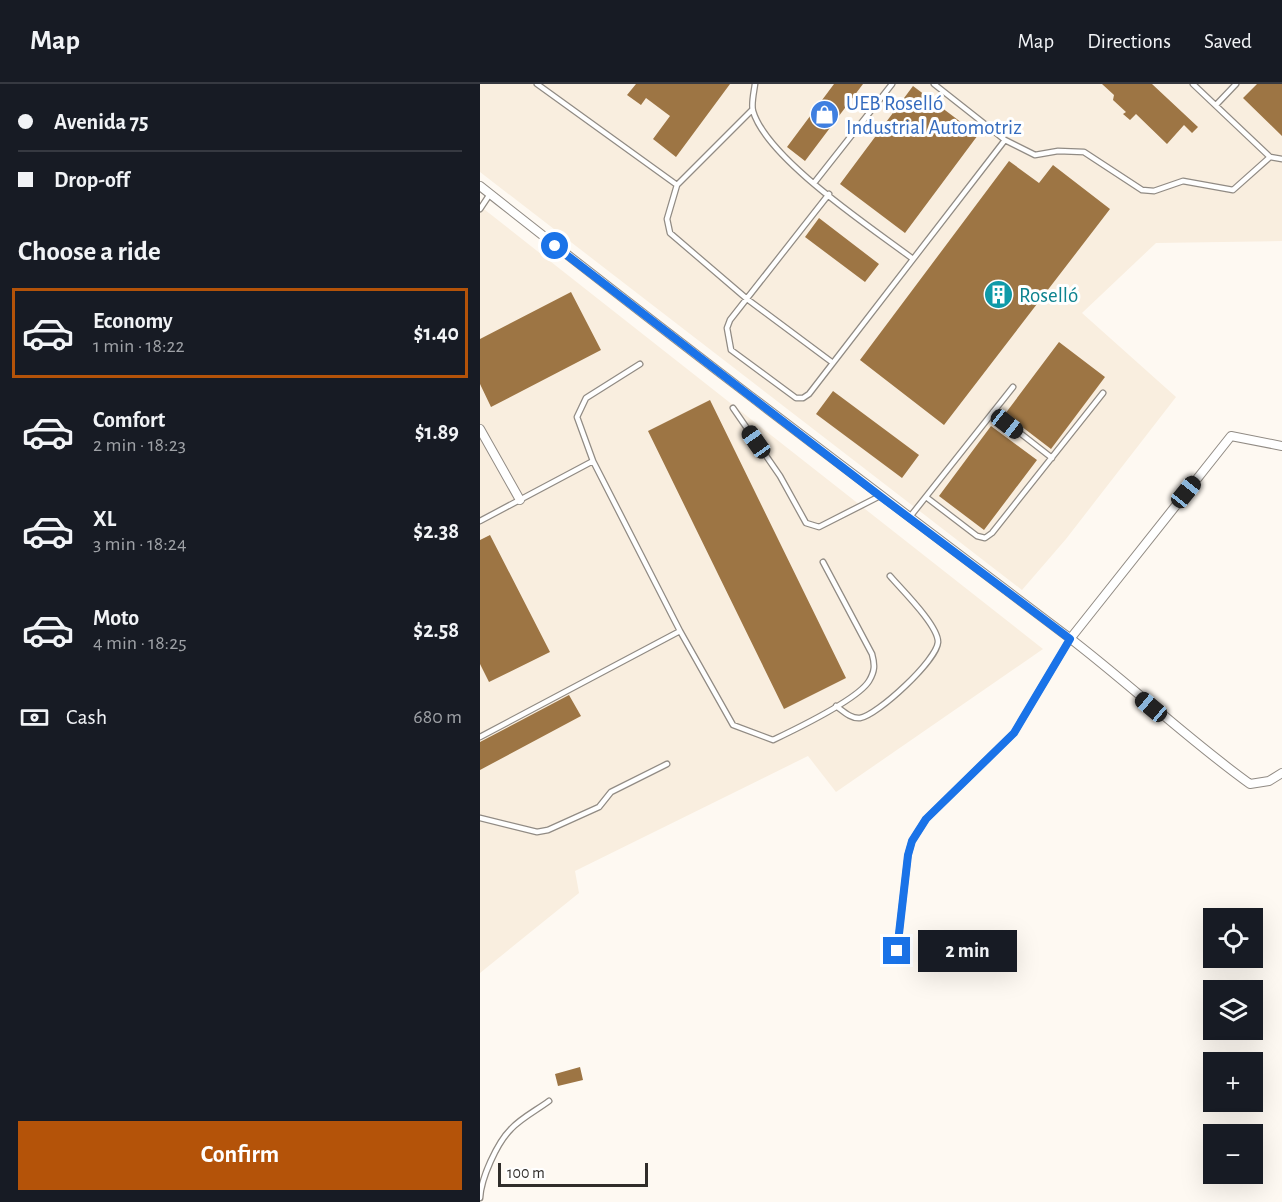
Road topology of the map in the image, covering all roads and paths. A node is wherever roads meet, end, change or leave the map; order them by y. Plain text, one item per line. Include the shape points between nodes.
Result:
1 (537, 84) edge
2 (755, 84) edge
3 (892, 84) edge
4 (935, 84) edge
5 (1193, 84) edge
6 (1236, 84) edge
7 (1215, 105) junction
8 (752, 110) junction
9 (1005, 140) junction
10 (1270, 157) junction
11 (1282, 159) edge
12 (814, 183) junction
13 (677, 185) junction
14 (480, 186) edge
15 (490, 194) junction
16 (829, 194) junction
17 (480, 209) edge
18 (913, 259) junction
19 (747, 298) junction
20 (833, 363) junction
21 (640, 364) dead end
22 (1013, 387) dead end
23 (1103, 393) dead end
24 (733, 408) dead end
25 (993, 412) junction
26 (480, 429) edge
27 (1282, 446) edge
28 (1052, 458) junction
29 (593, 462) junction
30 (880, 496) junction
31 (926, 497) junction
32 (520, 500) junction
33 (909, 518) junction
34 (480, 521) edge
35 (823, 562) dead end
36 (890, 576) dead end
37 (680, 631) junction
38 (1070, 639) junction
39 (836, 706) junction
40 (480, 736) edge
41 (667, 764) dead end
42 (1282, 773) edge
43 (480, 818) edge
44 (897, 951) dead end
45 (549, 1101) dead end
46 (480, 1198) edge

1 - 13 lane
2 - 8 lane
3 - 12 lane
4 - 9 lane
5 - 7 lane
6 - 7 lane
7 - 10 lane
8 - 12 lane via 770,140
8 - 13 lane
9 - 10 lane via 1035,155 1084,152 1142,190 1154,191 1183,181 1233,190
9 - 18 lane
10 - 11 lane
12 - 16 lane
13 - 19 lane via 667,219 670,233
14 - 15 street
15 - 17 lane
15 - 30 street
16 - 18 lane
16 - 19 lane
18 - 20 lane
19 - 20 lane
19 - 20 lane via 727,328 731,350 796,398 809,394
21 - 29 lane via 586,398 578,417
22 - 25 lane
23 - 28 lane
24 - 30 lane via 780,476 806,524 819,527
25 - 28 lane
25 - 31 lane
26 - 32 street
27 - 38 street via 1231,436
28 - 31 lane via 985,538
29 - 32 lane
29 - 37 lane
30 - 33 street
31 - 33 lane
32 - 34 lane
33 - 38 street
35 - 39 lane via 875,666 868,683
36 - 39 lane via 935,629 938,643 930,659 878,711 859,718
37 - 39 lane via 733,725 773,740
37 - 40 lane
38 - 42 street via 1200,748 1250,784 1269,782
38 - 44 lane via 1014,733 926,819 912,841
41 - 43 lane via 612,792 599,807 548,830 537,832
45 - 46 lane via 510,1129 493,1158

